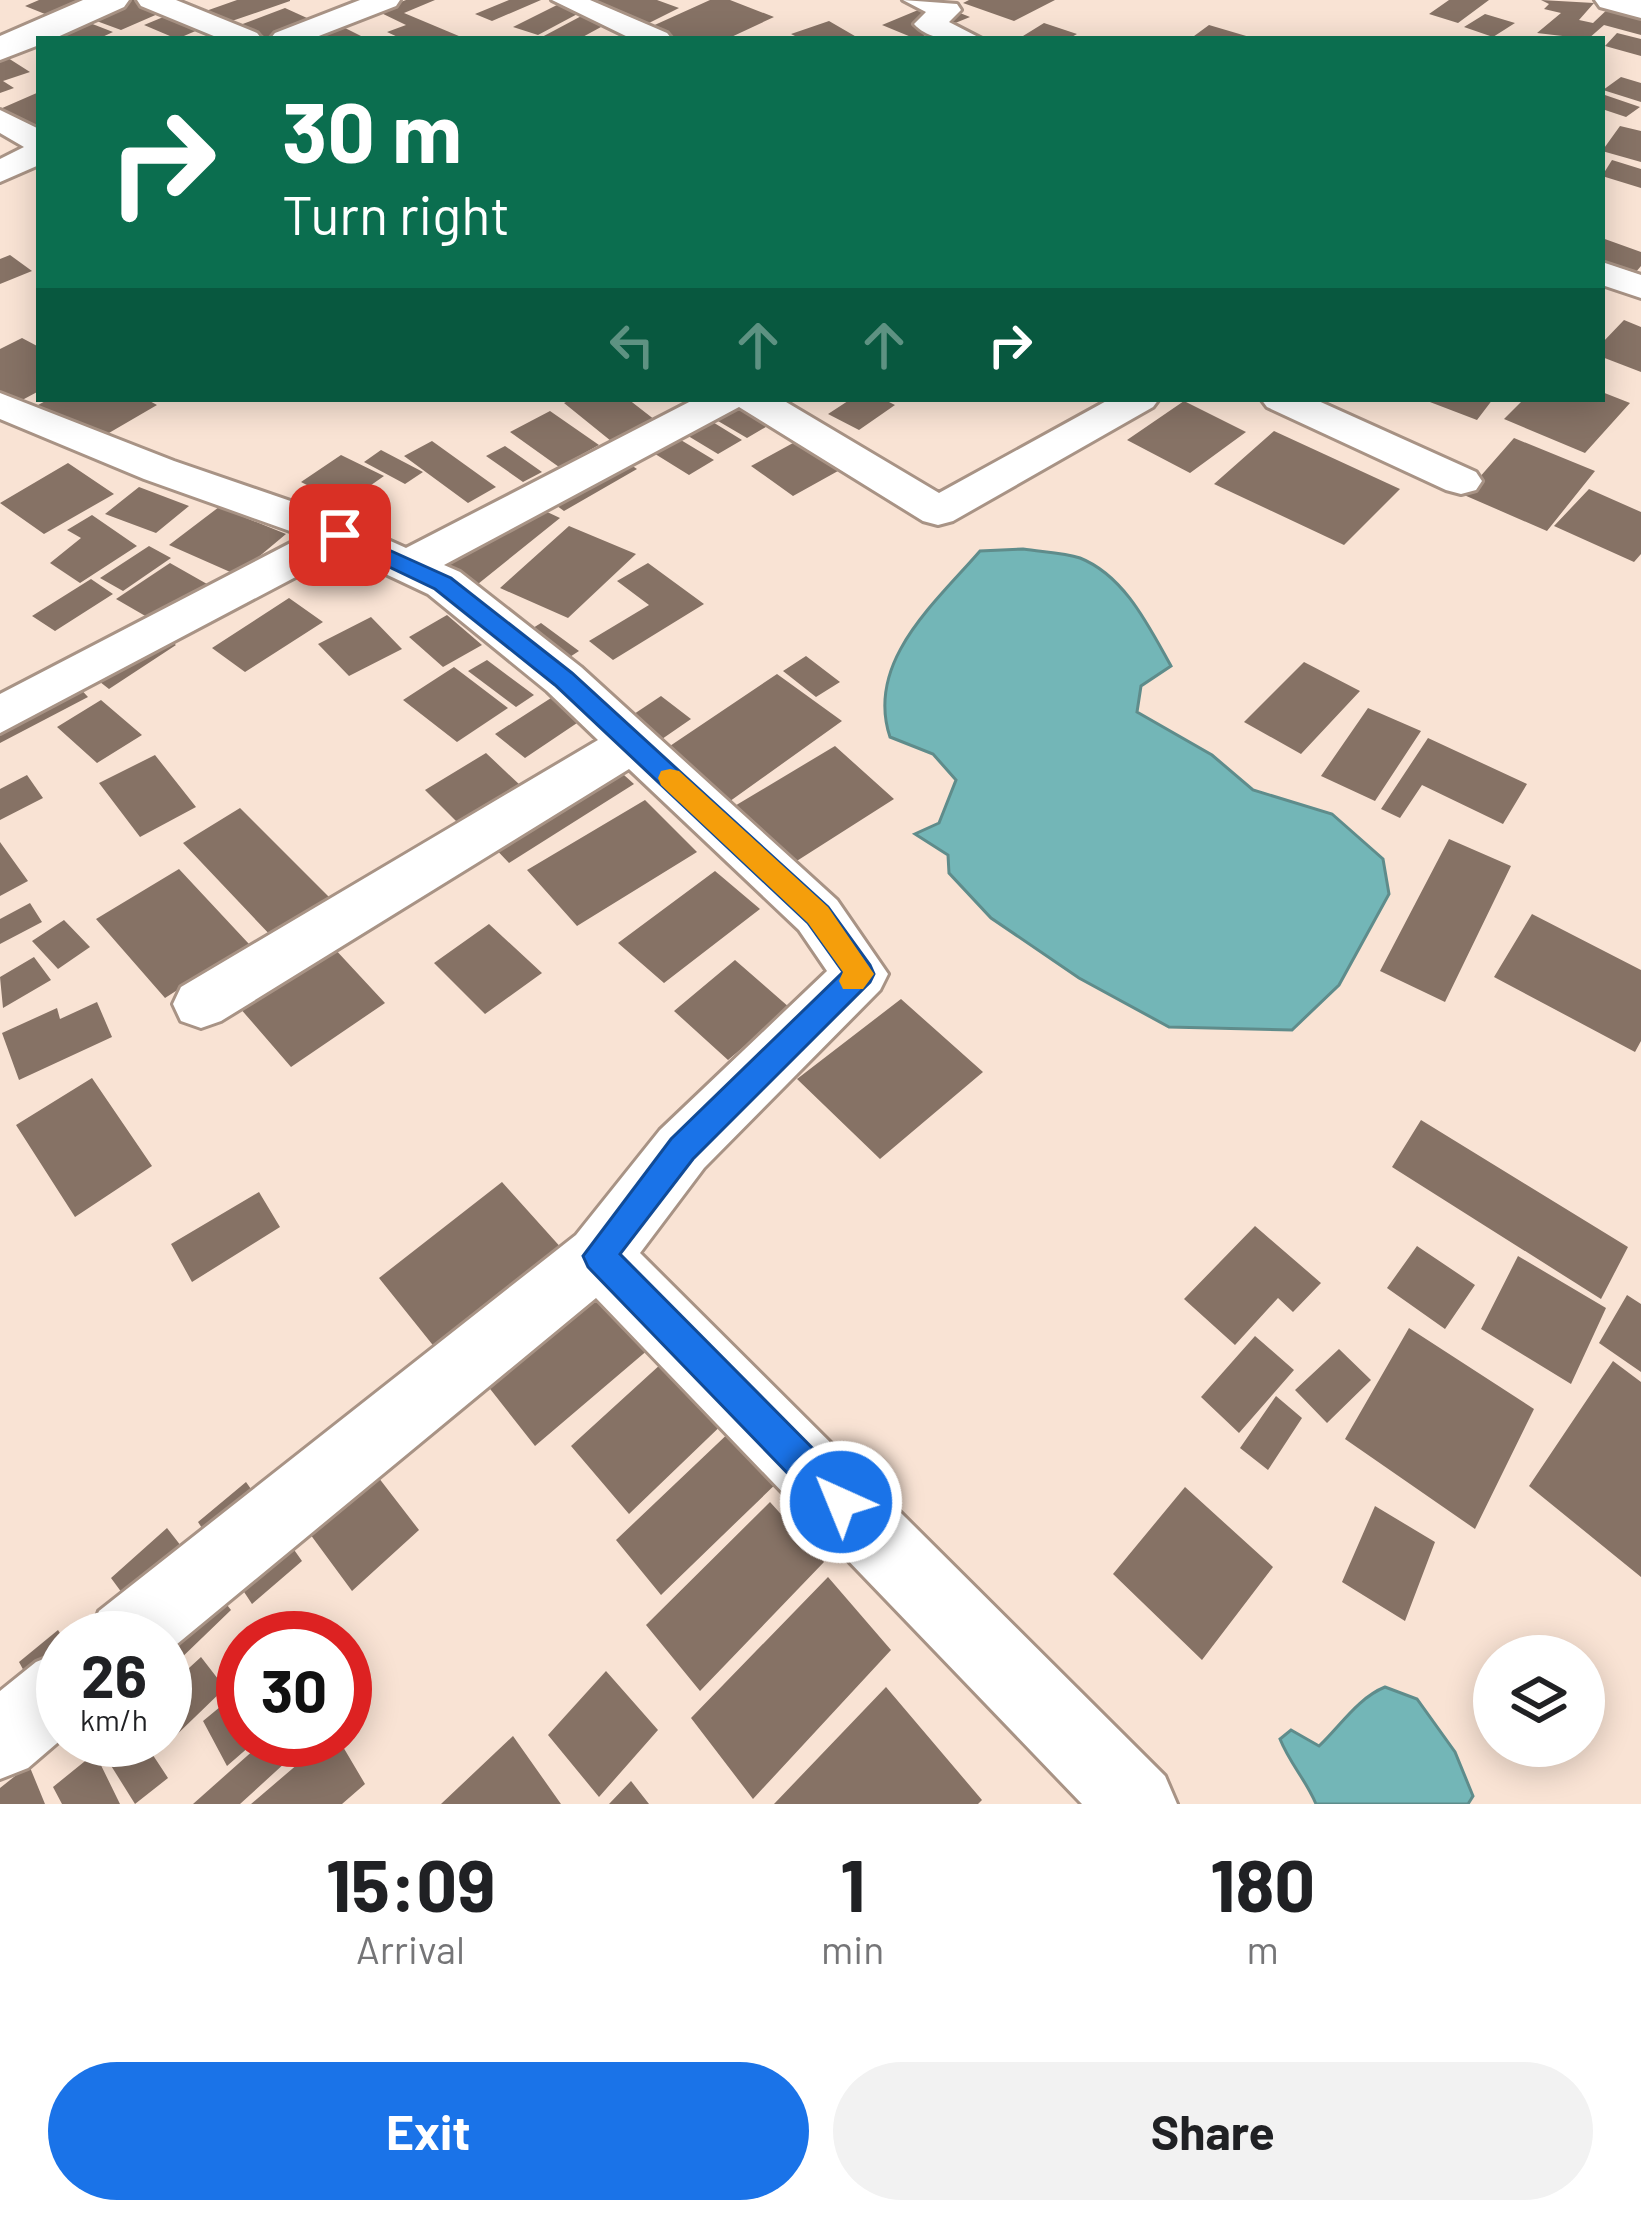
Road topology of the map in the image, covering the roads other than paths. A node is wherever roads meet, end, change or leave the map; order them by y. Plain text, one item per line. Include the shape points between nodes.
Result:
1 (112, 0) edge
2 (152, 0) edge
3 (386, 0) edge
4 (566, 0) edge
5 (917, 0) edge
6 (1612, 0) edge
7 (1641, 8) edge
8 (240, 36) edge
9 (293, 36) edge
10 (650, 36) edge
11 (960, 36) edge
12 (0, 49) edge
13 (0, 120) edge
14 (36, 140) edge
15 (36, 154) edge
16 (0, 172) edge
17 (1605, 274) edge
18 (1641, 287) edge
19 (719, 402) edge
20 (758, 402) edge
21 (1133, 402) edge
22 (1288, 402) edge
23 (0, 406) edge
24 (1461, 482) dead end
25 (340, 535) junction
26 (407, 566) junction
27 (0, 715) edge
28 (632, 743) junction
29 (201, 1004) dead end
30 (599, 1256) junction
31 (159, 1611) edge
32 (36, 1711) edge
33 (0, 1740) edge
34 (1137, 1804) edge

1 - 12 street
2 - 8 street
3 - 9 street
4 - 10 street
5 - 11 street via 947,10 928,24
6 - 7 street
13 - 14 street
15 - 16 street
17 - 18 street
19 - 26 street
20 - 21 street via 938,512
22 - 24 street
23 - 25 street
25 - 26 street
25 - 27 street
26 - 28 street via 461,597
28 - 29 street
28 - 30 street via 818,915 860,974 682,1149
30 - 31 street
30 - 34 street
32 - 33 street

